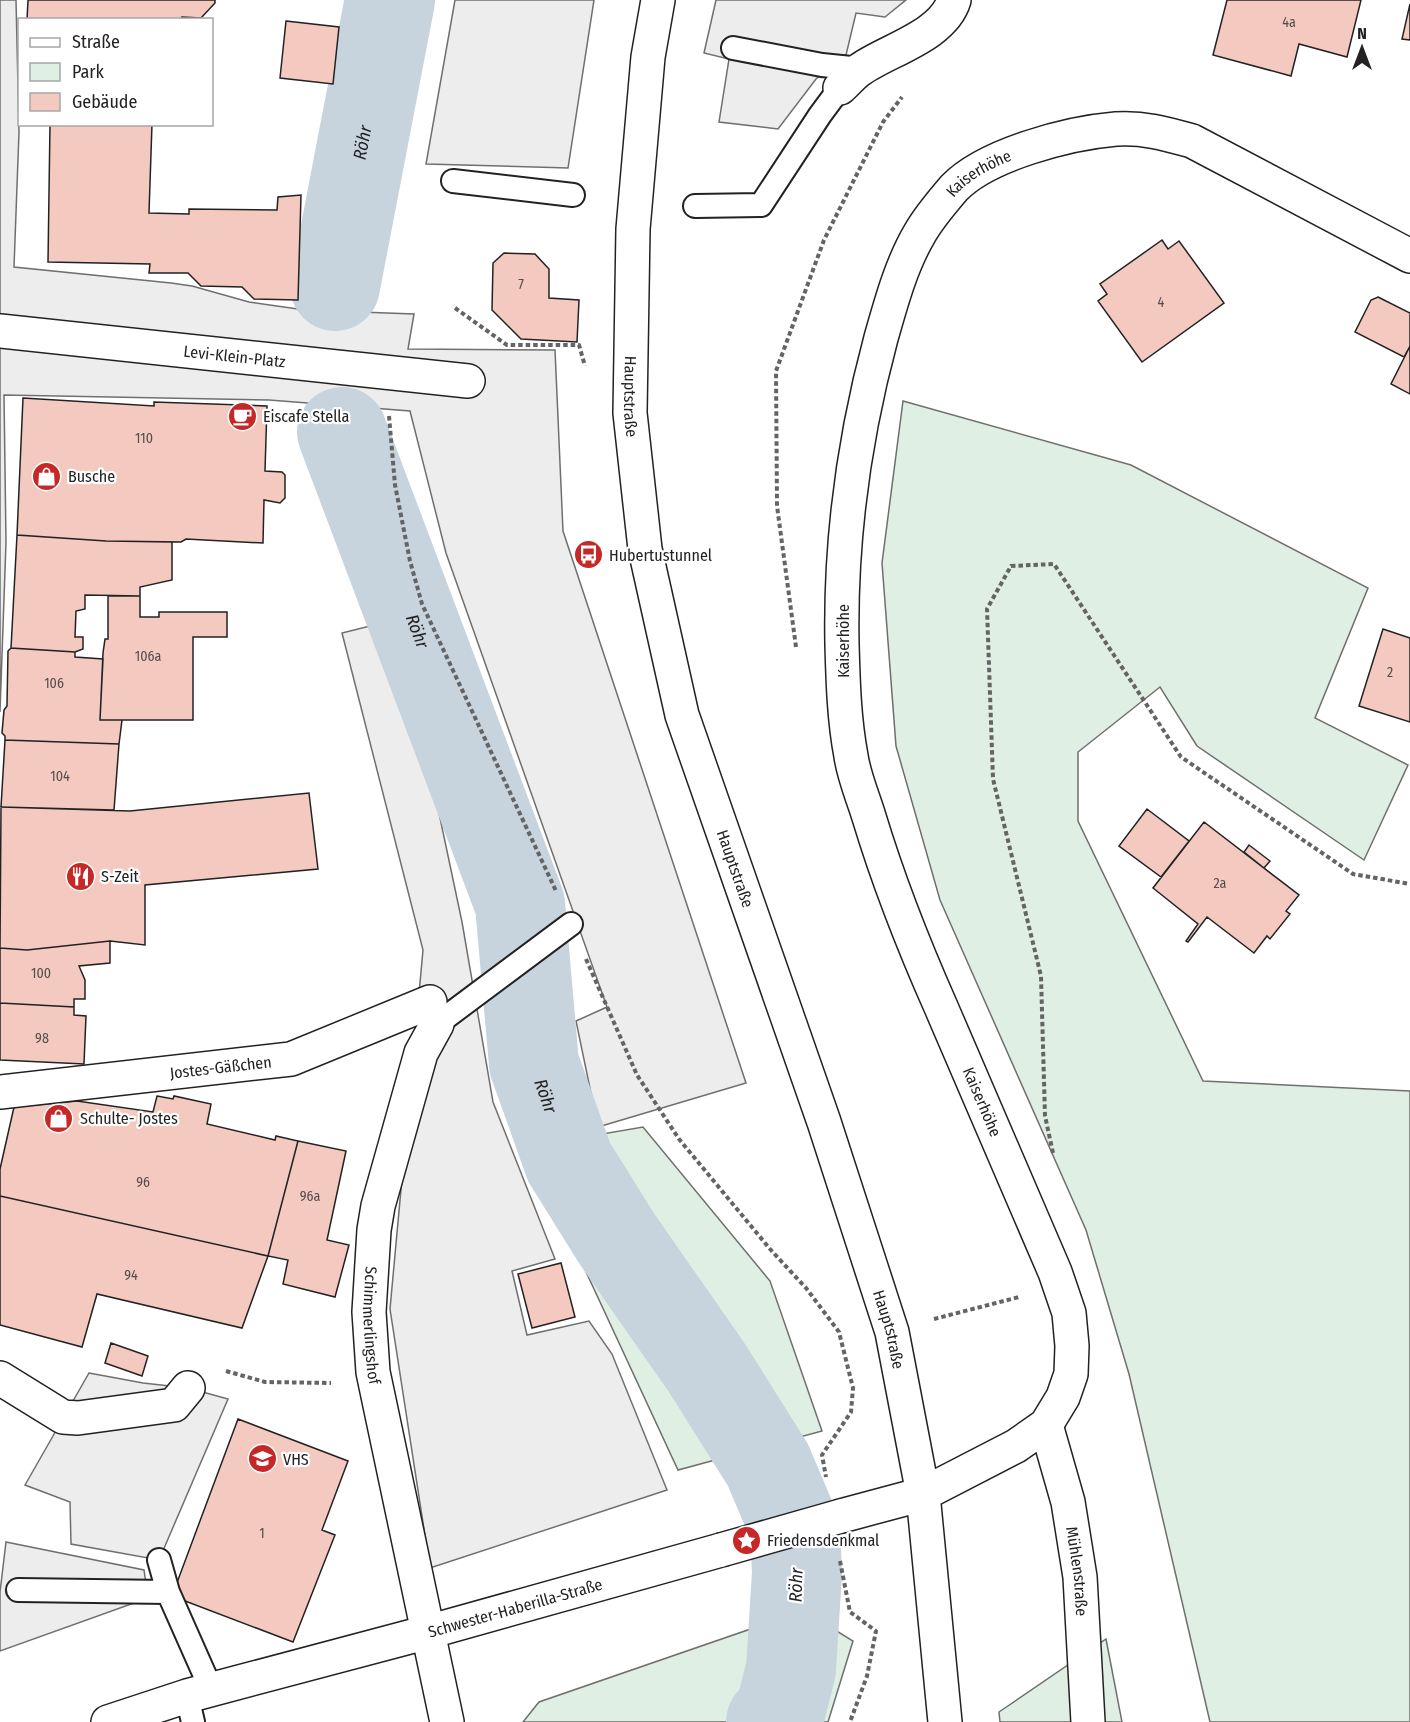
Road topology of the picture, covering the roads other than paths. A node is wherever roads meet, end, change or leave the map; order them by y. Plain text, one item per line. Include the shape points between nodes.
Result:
1 (658, 0) edge
2 (954, 0) edge
3 (733, 48) dead end
4 (850, 79) junction
5 (453, 180) dead end
6 (573, 195) dead end
7 (695, 206) dead end
8 (1410, 256) edge
9 (0, 331) edge
10 (468, 381) dead end
11 (571, 924) road end
12 (434, 1013) junction
13 (0, 1092) edge
14 (0, 1378) edge
15 (188, 1388) road end
16 (1046, 1425) junction
17 (923, 1494) junction
18 (159, 1560) dead end
19 (18, 1590) dead end
20 (168, 1592) junction
21 (428, 1632) junction
22 (197, 1702) edge
23 (108, 1722) edge
24 (447, 1722) edge
25 (945, 1722) edge
26 (1088, 1722) edge

1 - 17 street, Hauptstraße via 648,57 633,229 630,413 645,549 682,715 824,1122 892,1332
2 - 4 street via 937,24
3 - 4 lane via 822,65
4 - 7 lane via 820,115 761,205
5 - 6 lane
8 - 16 street, Kaiserhöhe via 1192,141 1156,131 1117,129 1043,144 981,166 956,186 920,233 891,302 855,451 844,549 843,691 851,758 902,919 1055,1272 1069,1313 1071,1374
9 - 10 street, Levi-Klein-Platz
11 - 12 lane
12 - 13 street, Jostes-Gäßchen via 291,1059
12 - 21 street, Schimmerlingshof via 378,1206 369,1312 375,1383
14 - 15 street via 63,1417 78,1418 174,1405
16 - 17 street, Kaiserhöhe via 1016,1446
16 - 26 street, Mühlenstraße via 1068,1502 1080,1577
17 - 21 street, Schwester-Haberilla-Straße, bridge
17 - 25 street, Hauptstraße
18 - 20 lane
19 - 20 lane
20 - 22 lane
21 - 22 street, Schwester-Haberilla-Straße
21 - 24 street, Schimmerlingshof
22 - 23 street, Schwester-Haberilla-Straße

